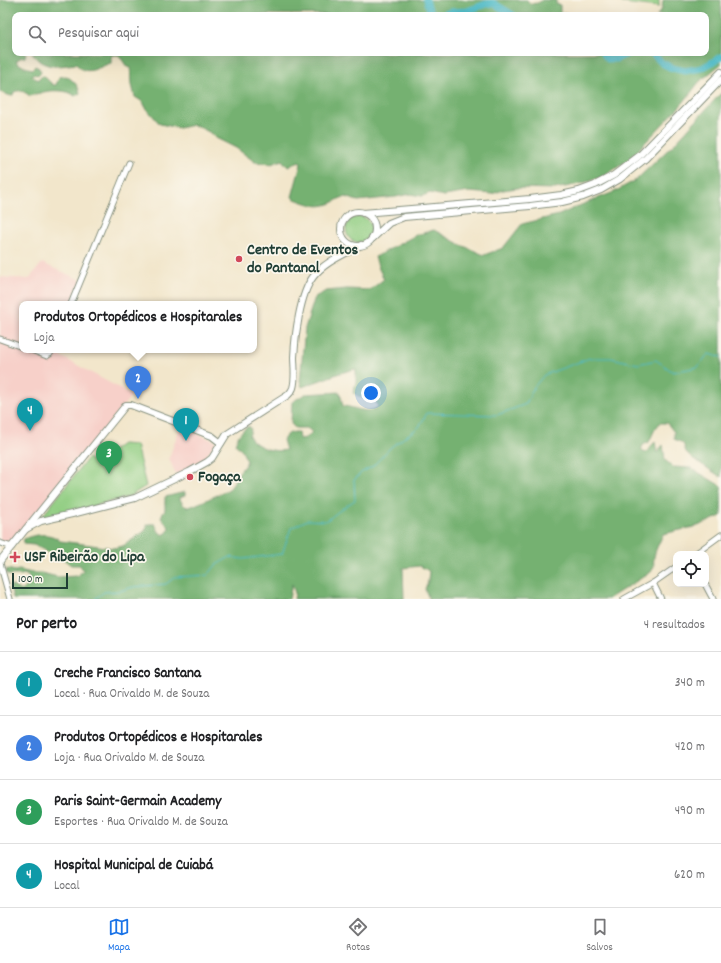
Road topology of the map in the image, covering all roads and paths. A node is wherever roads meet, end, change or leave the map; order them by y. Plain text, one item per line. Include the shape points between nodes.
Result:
1 (721, 72) edge
2 (721, 80) edge
3 (129, 163) dead end
4 (363, 213) junction
5 (373, 238) junction
6 (348, 242) junction
7 (361, 245) junction
8 (338, 258) junction
9 (72, 301) edge
10 (0, 339) edge
11 (19, 346) edge
12 (227, 434) junction
13 (212, 436) junction
14 (221, 443) junction
15 (39, 519) junction
16 (721, 535) edge
17 (0, 543) edge
18 (12, 548) junction
19 (699, 551) edge
20 (0, 562) edge
21 (673, 569) edge
22 (652, 583) junction
23 (707, 587) edge
24 (10, 599) edge
25 (624, 599) edge
26 (661, 599) edge
27 (713, 599) edge

1 - 4 main road via 640,156 595,185 579,191 538,198
2 - 5 main road via 646,159 601,190 562,202 404,217 390,223
3 - 9 street
4 - 5 main road via 374,223
4 - 6 main road via 351,214 343,222 342,233
5 - 7 main road
6 - 7 main road
6 - 8 main road
7 - 8 main road
8 - 12 main road via 316,273 304,295 294,355 294,387 291,392
10 - 11 street
12 - 13 main road
12 - 14 main road
13 - 14 main road
13 - 15 main road via 131,405 126,406
14 - 15 main road via 207,462 140,495 112,505
15 - 18 main road via 26,529
16 - 19 street
17 - 18 street
18 - 20 main road
20 - 24 street
21 - 22 street
22 - 25 street
22 - 26 street
23 - 27 street

